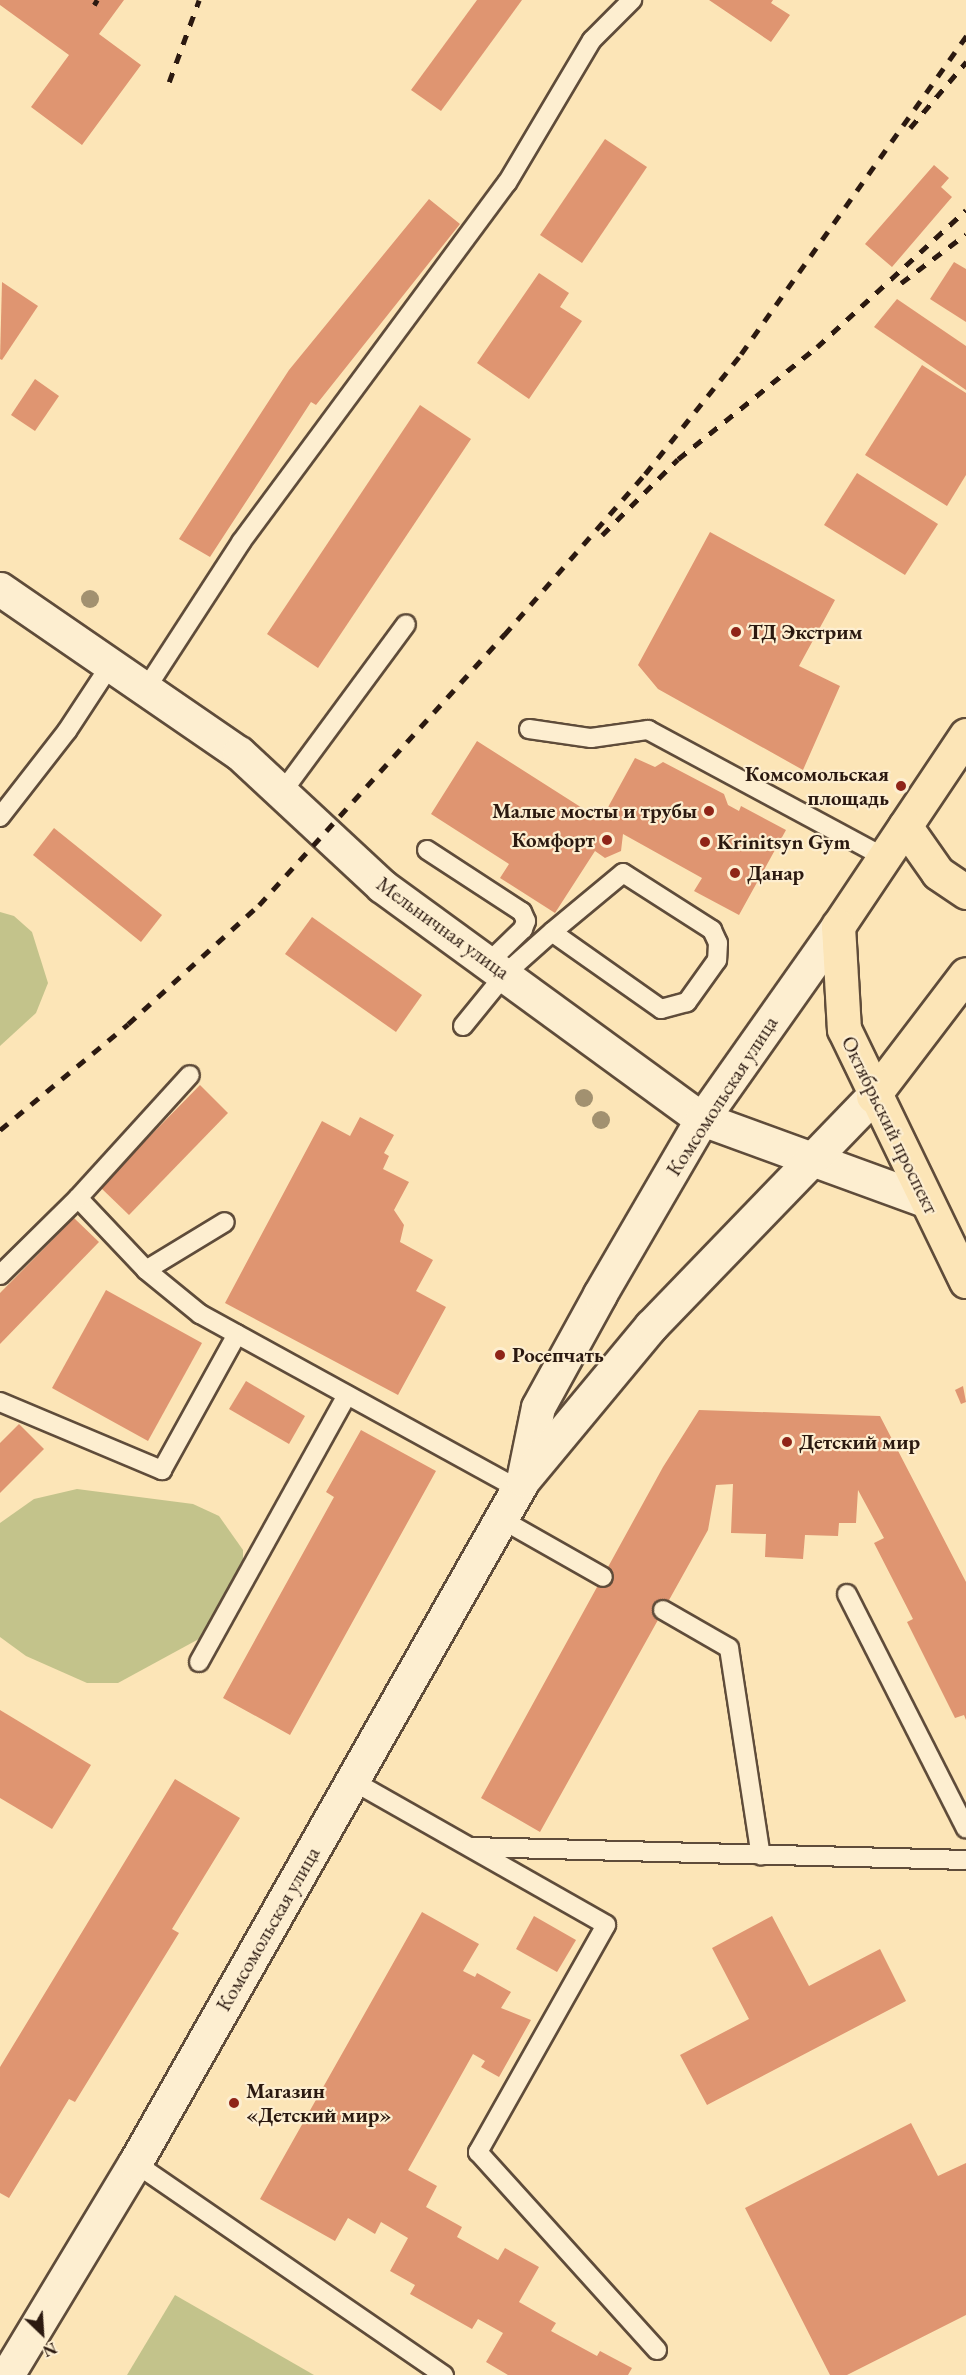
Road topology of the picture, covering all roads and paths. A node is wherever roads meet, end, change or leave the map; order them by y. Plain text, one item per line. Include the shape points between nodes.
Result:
1 (632, 0) edge
2 (0, 589) edge
3 (406, 624) dead end
4 (111, 664) junction
5 (147, 687) junction
6 (529, 729) dead end
7 (966, 735) edge
8 (283, 791) junction
9 (0, 817) edge
10 (905, 826) junction
11 (427, 850) dead end
12 (884, 857) junction
13 (966, 892) edge
14 (838, 926) junction
15 (552, 932) junction
16 (498, 967) junction
17 (966, 975) edge
18 (463, 1026) dead end
19 (190, 1075) dead end
20 (873, 1096) junction
21 (702, 1119) junction
22 (812, 1159) junction
23 (78, 1198) junction
24 (925, 1200) junction
25 (225, 1222) dead end
26 (146, 1270) junction
27 (0, 1275) edge
28 (966, 1281) edge
29 (237, 1334) junction
30 (347, 1395) junction
31 (4, 1406) edge
32 (521, 1484) junction
33 (501, 1519) junction
34 (603, 1576) dead end
35 (847, 1593) dead end
36 (663, 1610) dead end
37 (199, 1662) dead end
38 (353, 1781) junction
39 (966, 1829) edge
40 (469, 1847) junction
41 (761, 1856) junction
42 (966, 1860) edge
43 (135, 2163) junction
44 (657, 2350) dead end
45 (7, 2375) edge
46 (444, 2375) edge

1 - 5 lane via 592,40 507,183 241,542
2 - 4 main road, Мельничная улица
3 - 8 lane
4 - 5 main road, Мельничная улица
4 - 9 lane via 67,731
5 - 8 main road, Мельничная улица via 240,753
6 - 12 lane via 591,738 648,730
7 - 10 main road, Комсомольская улица
8 - 16 main road, Мельничная улица via 382,886
10 - 12 main road, Комсомольская улица
10 - 13 main road via 938,873
11 - 16 lane via 522,912 526,921 523,929
12 - 14 main road, Комсомольская улица
14 - 20 main road, Октябрьский проспект via 844,1029
14 - 21 main road, Комсомольская улица
15 - 15 lane via 622,873 712,930 718,943 717,960 687,1002 661,1009
15 - 16 lane
16 - 18 lane
16 - 21 main road, Мельничная улица
17 - 20 main road, Комсомольская улица
19 - 23 lane
20 - 22 main road, Комсомольская улица
20 - 24 main road, Октябрьский проспект
21 - 22 main road, Мельничная улица
21 - 32 main road, Комсомольская улица via 538,1407
22 - 24 main road, Мельничная улица
22 - 32 main road, Комсомольская улица via 651,1326
23 - 26 lane
23 - 27 lane
24 - 28 main road, Октябрьский проспект
25 - 26 lane
26 - 29 lane via 200,1314
29 - 30 lane
29 - 31 lane via 162,1470
30 - 32 lane
30 - 37 lane
32 - 33 main road, Комсомольская улица
33 - 34 lane
33 - 38 main road, Комсомольская улица
35 - 39 lane
36 - 41 lane via 729,1648
38 - 40 lane
38 - 43 main road, Комсомольская улица
40 - 41 lane
40 - 44 lane via 606,1925 478,2152
41 - 42 lane
43 - 45 main road, Комсомольская улица
43 - 46 lane

